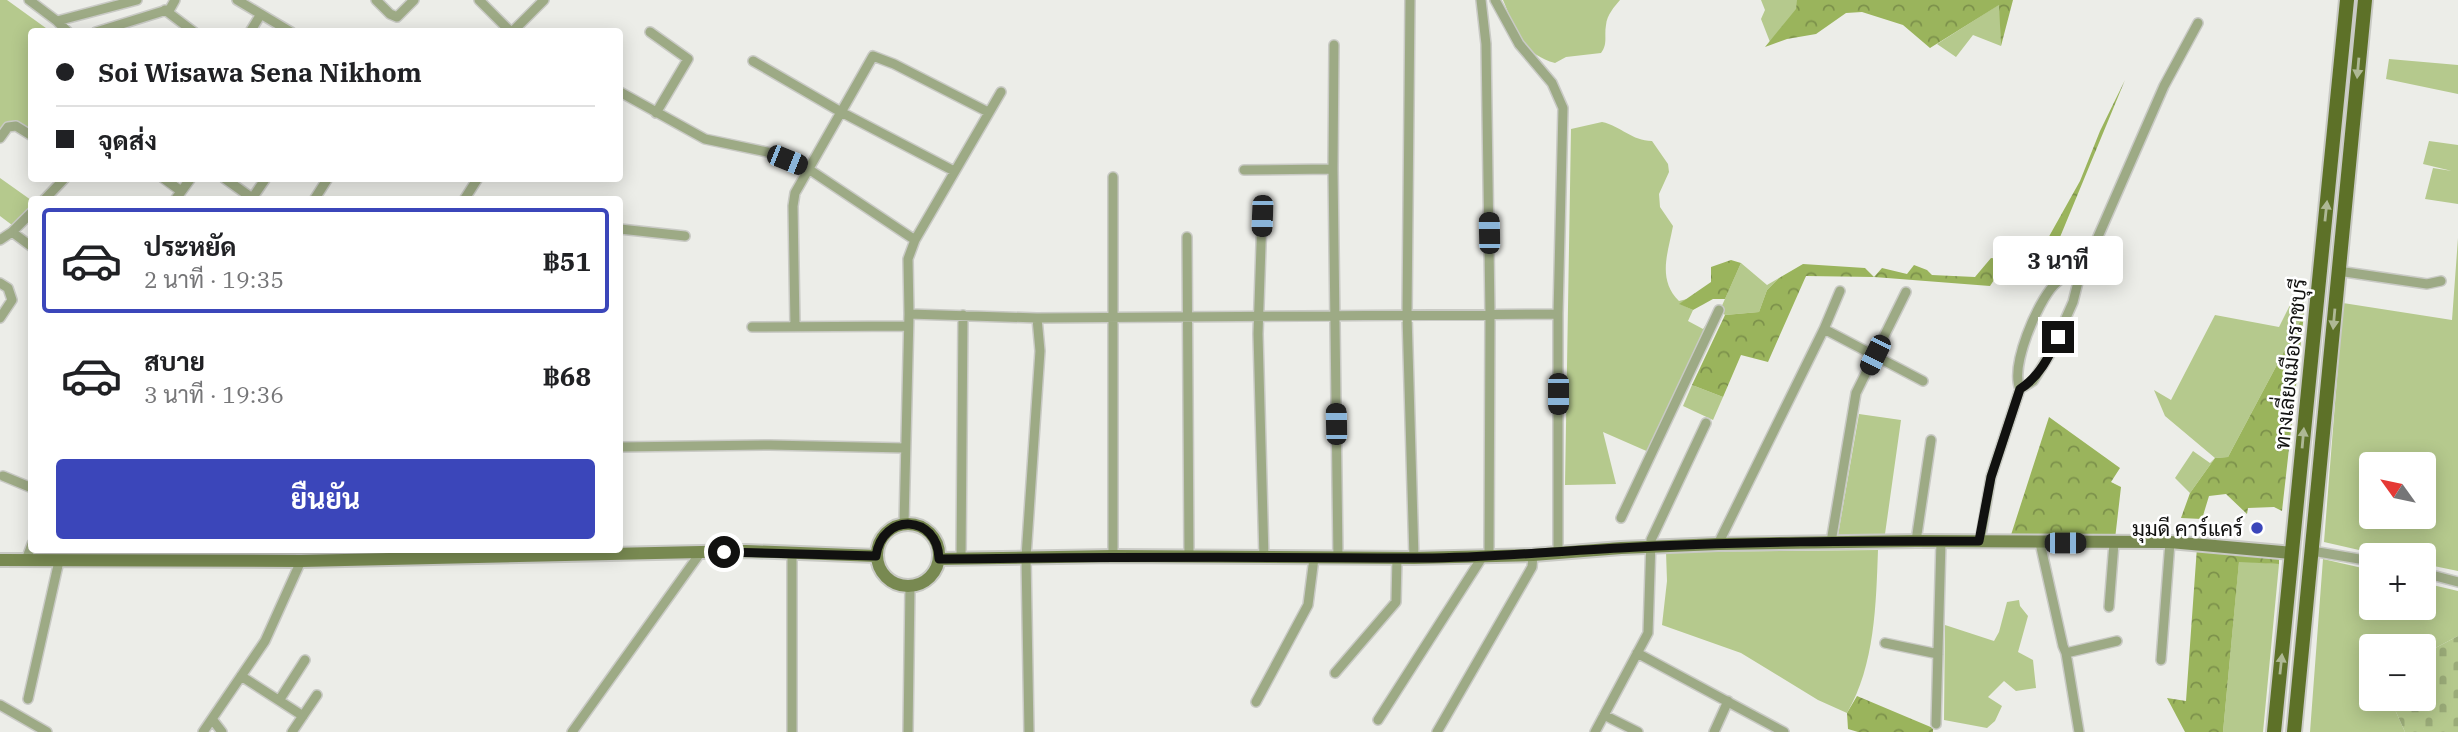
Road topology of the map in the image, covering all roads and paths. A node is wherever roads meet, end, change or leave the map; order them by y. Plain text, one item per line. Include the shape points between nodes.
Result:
1 (29, 0) edge
2 (136, 0) edge
3 (175, 0) edge
4 (237, 0) edge
5 (376, 0) edge
6 (414, 0) edge
7 (479, 0) edge
8 (544, 0) edge
9 (1410, 0) edge
10 (1481, 0) edge
11 (1495, 0) edge
12 (2347, 0) edge
13 (2365, 0) edge
14 (164, 10) junction
15 (261, 13) junction
16 (57, 20) junction
17 (2198, 23) dead end
18 (64, 28) edge
19 (108, 28) edge
20 (189, 28) edge
21 (252, 28) edge
22 (285, 28) edge
23 (508, 28) edge
24 (516, 28) edge
25 (650, 32) dead end
26 (1334, 45) dead end
27 (753, 61) dead end
28 (1001, 92) dead end
29 (623, 94) edge
30 (841, 112) junction
31 (988, 112) junction
32 (656, 113) junction
33 (28, 134) edge
34 (0, 138) edge
35 (807, 168) junction
36 (1333, 169) junction
37 (1244, 170) dead end
38 (954, 171) junction
39 (1113, 177) dead end
40 (61, 182) edge
41 (230, 182) edge
42 (48, 196) edge
43 (248, 196) edge
44 (28, 216) edge
45 (1262, 216) dead end
46 (623, 229) edge
47 (12, 232) junction
48 (685, 236) dead end
49 (1187, 237) dead end
50 (0, 240) edge
51 (915, 240) junction
52 (28, 244) edge
53 (2082, 266) junction
54 (2338, 271) junction
55 (2441, 281) dead end
56 (0, 283) edge
57 (1840, 291) dead end
58 (1906, 292) dead end
59 (1719, 310) dead end
60 (909, 314) junction
61 (1490, 314) junction
62 (1558, 314) junction
63 (963, 315) junction
64 (1407, 315) junction
65 (1259, 316) junction
66 (1335, 316) junction
67 (1113, 317) junction
68 (1187, 317) junction
69 (0, 318) edge
70 (1037, 318) junction
71 (795, 325) junction
72 (908, 326) junction
73 (752, 327) dead end
74 (1824, 328) junction
75 (1875, 355) junction
76 (1923, 381) dead end
77 (2020, 389) junction
78 (1706, 423) dead end
79 (1931, 440) dead end
80 (623, 447) edge
81 (905, 448) junction
82 (3, 476) dead end
83 (28, 486) edge
84 (1621, 518) dead end
85 (904, 524) junction
86 (1916, 541) junction
87 (1941, 541) junction
88 (1979, 541) junction
89 (1831, 542) junction
90 (2170, 542) junction
91 (2040, 543) junction
92 (2114, 543) junction
93 (1718, 544) junction
94 (1651, 547) junction
95 (2312, 551) junction
96 (623, 552) edge
97 (701, 552) junction
98 (1558, 552) junction
99 (29, 553) edge
100 (575, 553) edge
101 (792, 553) junction
102 (2292, 553) junction
103 (154, 555) edge
104 (278, 555) edge
105 (1533, 555) junction
106 (876, 556) junction
107 (1113, 556) junction
108 (1486, 556) junction
109 (1026, 557) junction
110 (1396, 557) junction
111 (1189, 558) junction
112 (1264, 558) junction
113 (1314, 558) junction
114 (1338, 558) junction
115 (1414, 558) junction
116 (939, 559) junction
117 (961, 559) junction
118 (2359, 559) edge
119 (0, 560) edge
120 (26, 560) junction
121 (59, 561) junction
122 (301, 561) junction
123 (2436, 576) edge
124 (2458, 582) edge
125 (910, 587) junction
126 (2109, 607) dead end
127 (2117, 640) dead end
128 (1885, 643) dead end
129 (1637, 653) junction
130 (2066, 653) junction
131 (1938, 654) junction
132 (305, 660) dead end
133 (2161, 660) dead end
134 (1335, 673) dead end
135 (241, 676) junction
136 (317, 695) dead end
137 (28, 699) dead end
138 (280, 699) junction
139 (1728, 701) junction
140 (1256, 702) dead end
141 (2, 708) edge
142 (1604, 715) junction
143 (303, 716) junction
144 (212, 719) junction
145 (1378, 720) dead end
146 (1936, 724) dead end
147 (47, 732) edge
148 (204, 732) edge
149 (222, 732) edge
150 (292, 732) edge
151 (572, 732) edge
152 (792, 732) edge
153 (908, 732) edge
154 (1029, 732) edge
155 (1437, 732) edge
156 (1595, 732) edge
157 (1638, 732) edge
158 (1714, 732) edge
159 (1784, 732) edge
160 (2079, 732) edge
161 (2274, 732) edge
162 (2294, 732) edge

1 - 16 street
2 - 16 street
3 - 14 street
4 - 15 street
5 - 6 street via 397,17
7 - 23 street
8 - 24 street
9 - 64 street
10 - 61 street via 1486,44
11 - 62 street via 1519,44 1552,83 1563,108
102 -> 12 main road, ทางเลี่ยงเมืองราชบุรี
13 -> 54 main road, ทางเลี่ยงเมืองราชบุรี
14 - 19 street
14 - 20 street
15 - 21 street
15 - 22 street
16 - 18 street
17 - 53 street via 2164,86
25 - 32 street via 688,59
26 - 36 street
27 - 30 street
28 - 31 street
29 - 32 street
30 - 31 street via 876,55
30 - 35 street
30 - 38 street
31 - 38 street
32 - 35 street via 705,139 767,152
33 - 34 street via 8,127
35 - 51 street
35 - 71 street via 793,206
36 - 37 street
36 - 66 street
38 - 51 street
39 - 67 street
40 - 42 street
41 - 43 street
44 - 47 street
45 - 65 street
46 - 48 street
47 - 50 street
47 - 52 street
49 - 68 street
51 - 60 street via 908,259
53 - 77 street via 2073,302 2050,354 2032,381
53 - 77 street via 2054,285 2037,312 2024,341 2016,380
54 - 55 street via 2427,284
54 -> 95 main road, ทางเลี่ยงเมืองราชบุรี
56 - 69 street via 8,288 12,300
57 - 74 street
58 - 75 street
59 - 84 street
60 - 63 street
60 - 72 street
61 - 62 street
61 - 64 street
61 - 108 street
62 - 98 street
63 - 70 street
63 - 117 street
64 - 66 street
64 - 115 street
65 - 66 street
65 - 68 street
65 - 112 street
66 - 114 street
67 - 68 street
67 - 70 street
67 - 107 street
68 - 111 street
70 - 109 street via 1040,351
71 - 72 street
71 - 73 street
72 - 81 street
74 - 75 street
74 - 93 street
75 - 76 street
75 - 89 street via 1856,393
77 - 88 street via 1991,477
78 - 94 street via 1653,533
79 - 86 street
80 - 81 street
81 - 85 street
82 - 83 street
85 - 106 street via 887,531
85 - 116 street via 930,533
86 - 87 street
86 - 89 street
87 - 88 street
87 - 131 street
88 - 91 street
89 - 93 street
90 - 92 street
90 - 102 street
90 - 133 street
91 - 92 street
91 - 130 street
92 - 126 street
93 - 94 street
94 - 98 street
94 - 129 street via 1648,633
95 - 118 street
95 - 162 main road, ทางเลี่ยงเมืองราชบุรี
96 - 97 street
97 - 101 street
97 - 151 street
98 - 105 street
99 - 120 street
100 - 122 street
101 - 106 street
101 - 152 street
161 -> 102 main road, ทางเลี่ยงเมืองราชบุรี
103 - 104 street
103 - 121 street
104 - 122 street
105 - 108 street
105 - 155 street via 1532,567
106 - 125 street via 883,575
107 - 109 street
107 - 111 street
108 - 115 street
108 - 145 street
109 - 117 street
109 - 154 street
110 - 114 street
110 - 115 street
110 - 134 street via 1396,601
111 - 112 street
112 - 113 street
113 - 114 street
113 - 140 street via 1308,605
116 - 117 street
116 - 125 street via 929,578
119 - 120 street
120 - 121 street
121 - 137 street
122 - 135 street via 265,641
123 - 124 street
125 - 153 street
127 - 130 street
128 - 131 street
129 - 139 street
129 - 142 street
130 - 160 street
131 - 146 street
132 - 138 street
135 - 138 street
135 - 144 street
136 - 143 street
138 - 143 street
139 - 158 street
139 - 159 street
141 - 147 street
142 - 156 street
142 - 157 street
143 - 150 street
144 - 148 street
144 - 149 street

